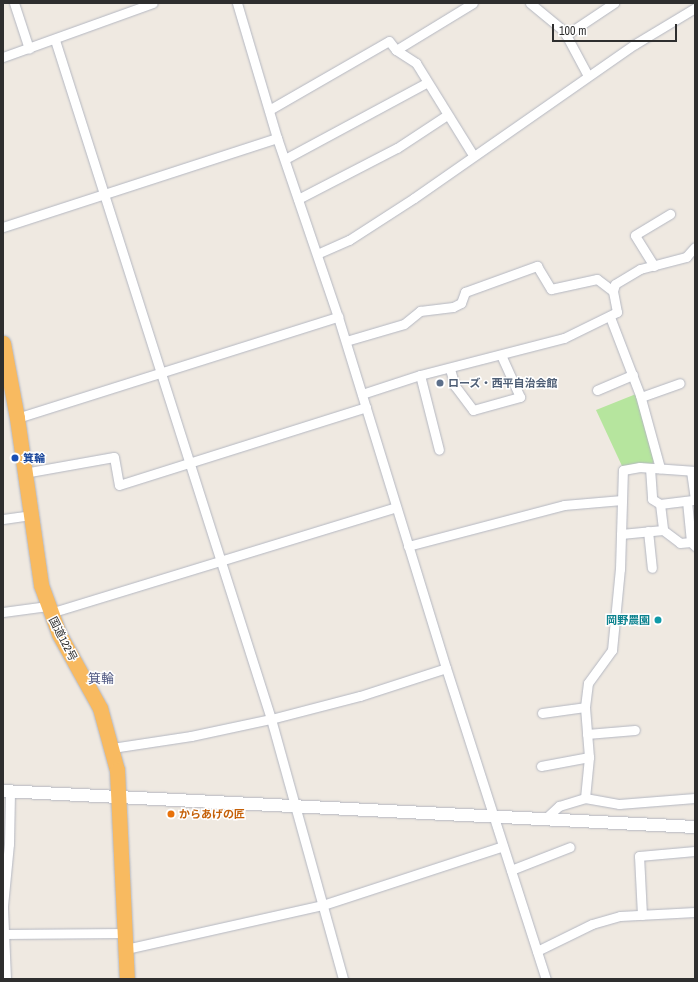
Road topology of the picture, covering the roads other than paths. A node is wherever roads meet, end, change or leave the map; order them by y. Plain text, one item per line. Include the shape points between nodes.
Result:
1 (14, 3) edge
2 (153, 3) edge
3 (237, 3) edge
4 (473, 3) edge
5 (530, 3) edge
6 (614, 3) edge
7 (695, 8) edge
8 (566, 35) junction
9 (55, 40) junction
10 (29, 49) junction
11 (396, 50) junction
12 (3, 57) edge
13 (588, 76) junction
14 (426, 83) junction
15 (269, 110) junction
16 (447, 115) junction
17 (277, 138) junction
18 (473, 155) junction
19 (285, 159) junction
20 (105, 195) junction
21 (298, 199) junction
22 (670, 214) dead end
23 (3, 227) edge
24 (695, 247) edge
25 (317, 254) junction
26 (654, 266) junction
27 (613, 291) junction
28 (338, 317) junction
29 (610, 317) junction
30 (346, 341) junction
31 (4, 353) edge
32 (502, 354) junction
33 (450, 369) junction
34 (162, 372) junction
35 (420, 375) junction
36 (633, 376) junction
37 (680, 383) dead end
38 (597, 390) dead end
39 (362, 394) junction
40 (641, 397) junction
41 (366, 407) junction
42 (17, 418) junction
43 (439, 450) dead end
44 (190, 463) junction
45 (650, 468) junction
46 (660, 468) junction
47 (693, 471) edge
48 (24, 473) junction
49 (622, 500) junction
50 (692, 500) edge
51 (660, 504) junction
52 (396, 507) junction
53 (31, 515) junction
54 (3, 519) edge
55 (663, 530) junction
56 (648, 531) junction
57 (621, 534) junction
58 (693, 544) edge
59 (408, 546) junction
60 (222, 562) junction
61 (652, 568) dead end
62 (49, 610) junction
63 (3, 612) edge
64 (446, 668) junction
65 (585, 707) junction
66 (542, 713) dead end
67 (272, 719) junction
68 (635, 730) dead end
69 (587, 734) junction
70 (112, 748) junction
71 (589, 757) junction
72 (542, 766) dead end
73 (6, 791) edge
74 (118, 796) junction
75 (585, 798) junction
76 (695, 798) edge
77 (295, 805) junction
78 (494, 815) junction
79 (546, 818) junction
80 (695, 827) edge
81 (503, 846) junction
82 (570, 847) dead end
83 (695, 851) edge
84 (511, 870) junction
85 (323, 905) junction
86 (695, 912) edge
87 (642, 915) junction
88 (126, 932) junction
89 (4, 934) edge
90 (126, 949) junction
91 (537, 951) junction
92 (6, 979) edge
93 (127, 979) edge
94 (343, 979) edge
95 (546, 979) edge

1 - 10 street
2 - 9 street
3 - 15 street
4 - 11 street
5 - 8 street
6 - 8 street
7 - 13 street
8 - 13 street
9 - 10 street
9 - 20 street
10 - 12 street
11 - 14 street via 416,63
11 - 15 street via 389,41
13 - 18 street
14 - 16 street
14 - 19 street
15 - 17 street
16 - 18 street
16 - 21 street via 397,148
17 - 19 street
17 - 20 street
18 - 25 street via 356,236
19 - 21 street
20 - 23 street
20 - 34 street
21 - 25 street
22 - 26 street via 635,235
24 - 26 street via 686,258
25 - 28 street
26 - 27 street via 640,269 615,284
27 - 29 street via 617,312
27 - 30 street via 597,279 551,289 538,266 466,292 460,302 453,307 420,311 404,324
28 - 30 street
28 - 34 street
29 - 32 street via 564,338
29 - 36 street
30 - 39 street
31 - 42 highway, 国道122号
32 - 33 street
32 - 33 street via 520,397 473,410 455,386
33 - 35 street
34 - 42 street
34 - 44 street
35 - 39 street
35 - 43 street
36 - 38 street
36 - 40 street
37 - 40 street
39 - 41 street
40 - 46 street
41 - 44 street
41 - 52 street
42 - 48 highway, 国道122号
44 - 48 street via 119,485 114,457
44 - 60 street
45 - 46 street
45 - 49 street via 623,470
45 - 51 street via 652,499
46 - 47 street
47 - 50 street
48 - 53 highway, 国道122号
49 - 57 street
49 - 59 street via 564,505
50 - 51 street
50 - 58 street
51 - 55 street
52 - 59 street
52 - 60 street
53 - 54 street
53 - 62 highway, 国道122号 via 41,585
55 - 56 street
55 - 58 street via 680,543
56 - 57 street
56 - 61 street
57 - 65 street via 612,650 588,683
59 - 64 street
60 - 62 street
60 - 67 street
62 - 63 street
62 - 70 highway, 国道122号 via 100,708
64 - 67 street via 360,696
64 - 78 street
65 - 66 street
65 - 69 street
67 - 70 street via 191,736
67 - 77 street
68 - 69 street
69 - 71 street
70 - 74 highway, 国道122号
71 - 72 street
71 - 75 street
73 - 74 street
73 - 89 street via 9,844 3,906
74 - 77 street
74 - 88 highway, 国道122号
75 - 76 street via 619,804
75 - 79 street via 558,806
77 - 78 street
77 - 85 street
78 - 79 street
78 - 81 street
79 - 80 street
81 - 84 street
81 - 85 street
82 - 84 street
83 - 87 street via 639,856
84 - 91 street
85 - 90 street
85 - 94 street
86 - 87 street
87 - 91 street via 620,916 592,924
88 - 89 street
88 - 90 highway, 国道122号
89 - 92 street
90 - 93 highway, 国道122号
91 - 95 street

